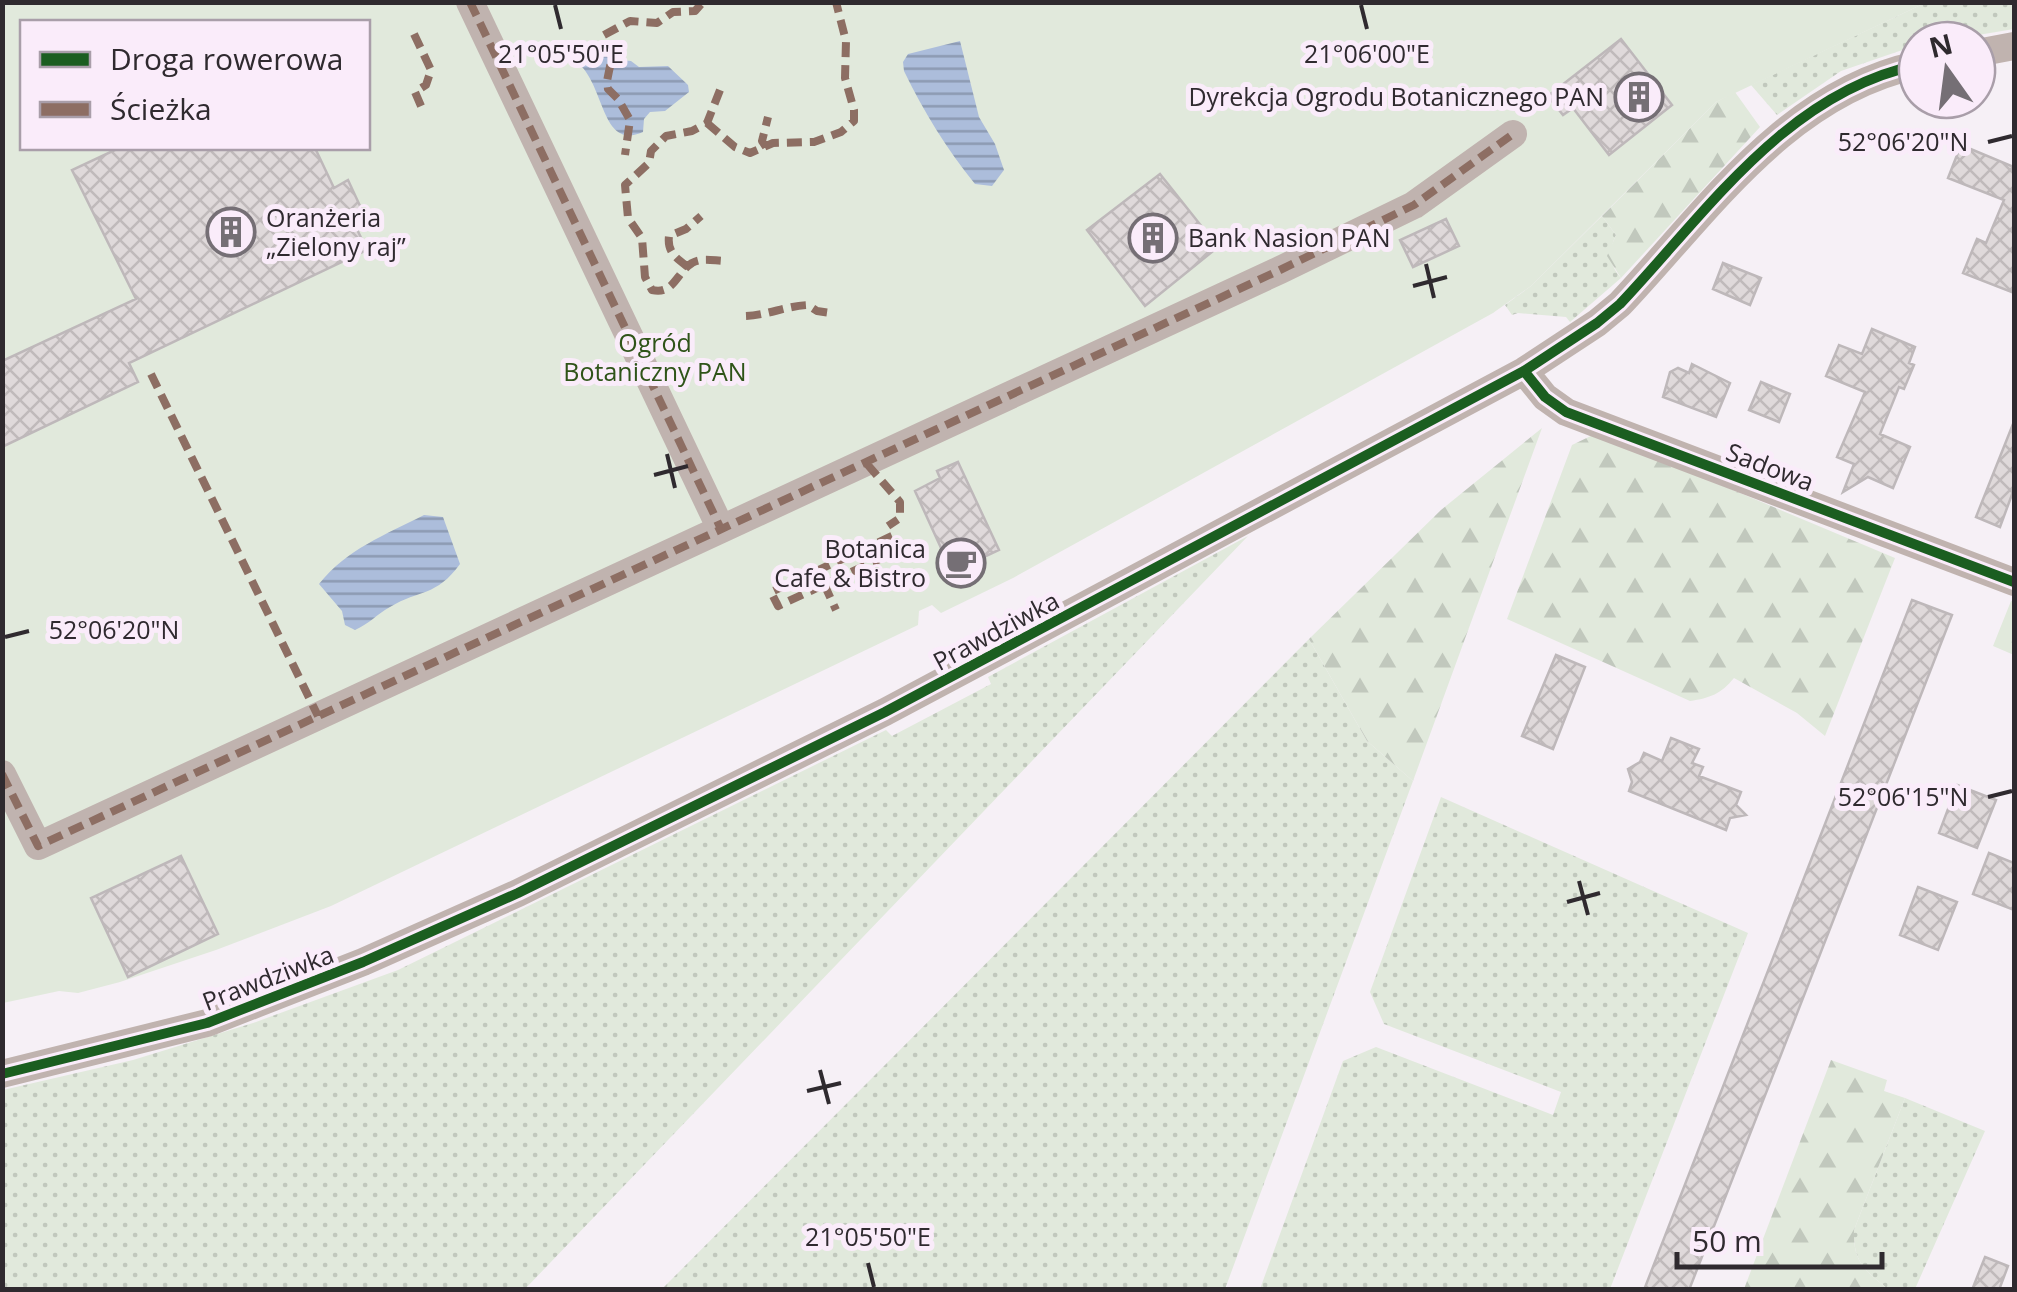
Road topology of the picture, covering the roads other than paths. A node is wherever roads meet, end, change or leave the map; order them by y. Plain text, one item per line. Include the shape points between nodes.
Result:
1 (470, 2) edge
2 (1897, 71) edge
3 (1513, 134) dead end
4 (1524, 371) junction
5 (721, 530) junction
6 (2014, 582) edge
7 (2, 774) edge
8 (2, 1074) edge

1 - 5 street
2 - 4 street, Prawdziwka via 1816,106 1768,146 1620,304
3 - 5 street via 1414,205
4 - 6 street, Sadowa via 1566,412
4 - 8 street, Prawdziwka via 899,705 518,893 207,1024
5 - 7 street via 38,846

